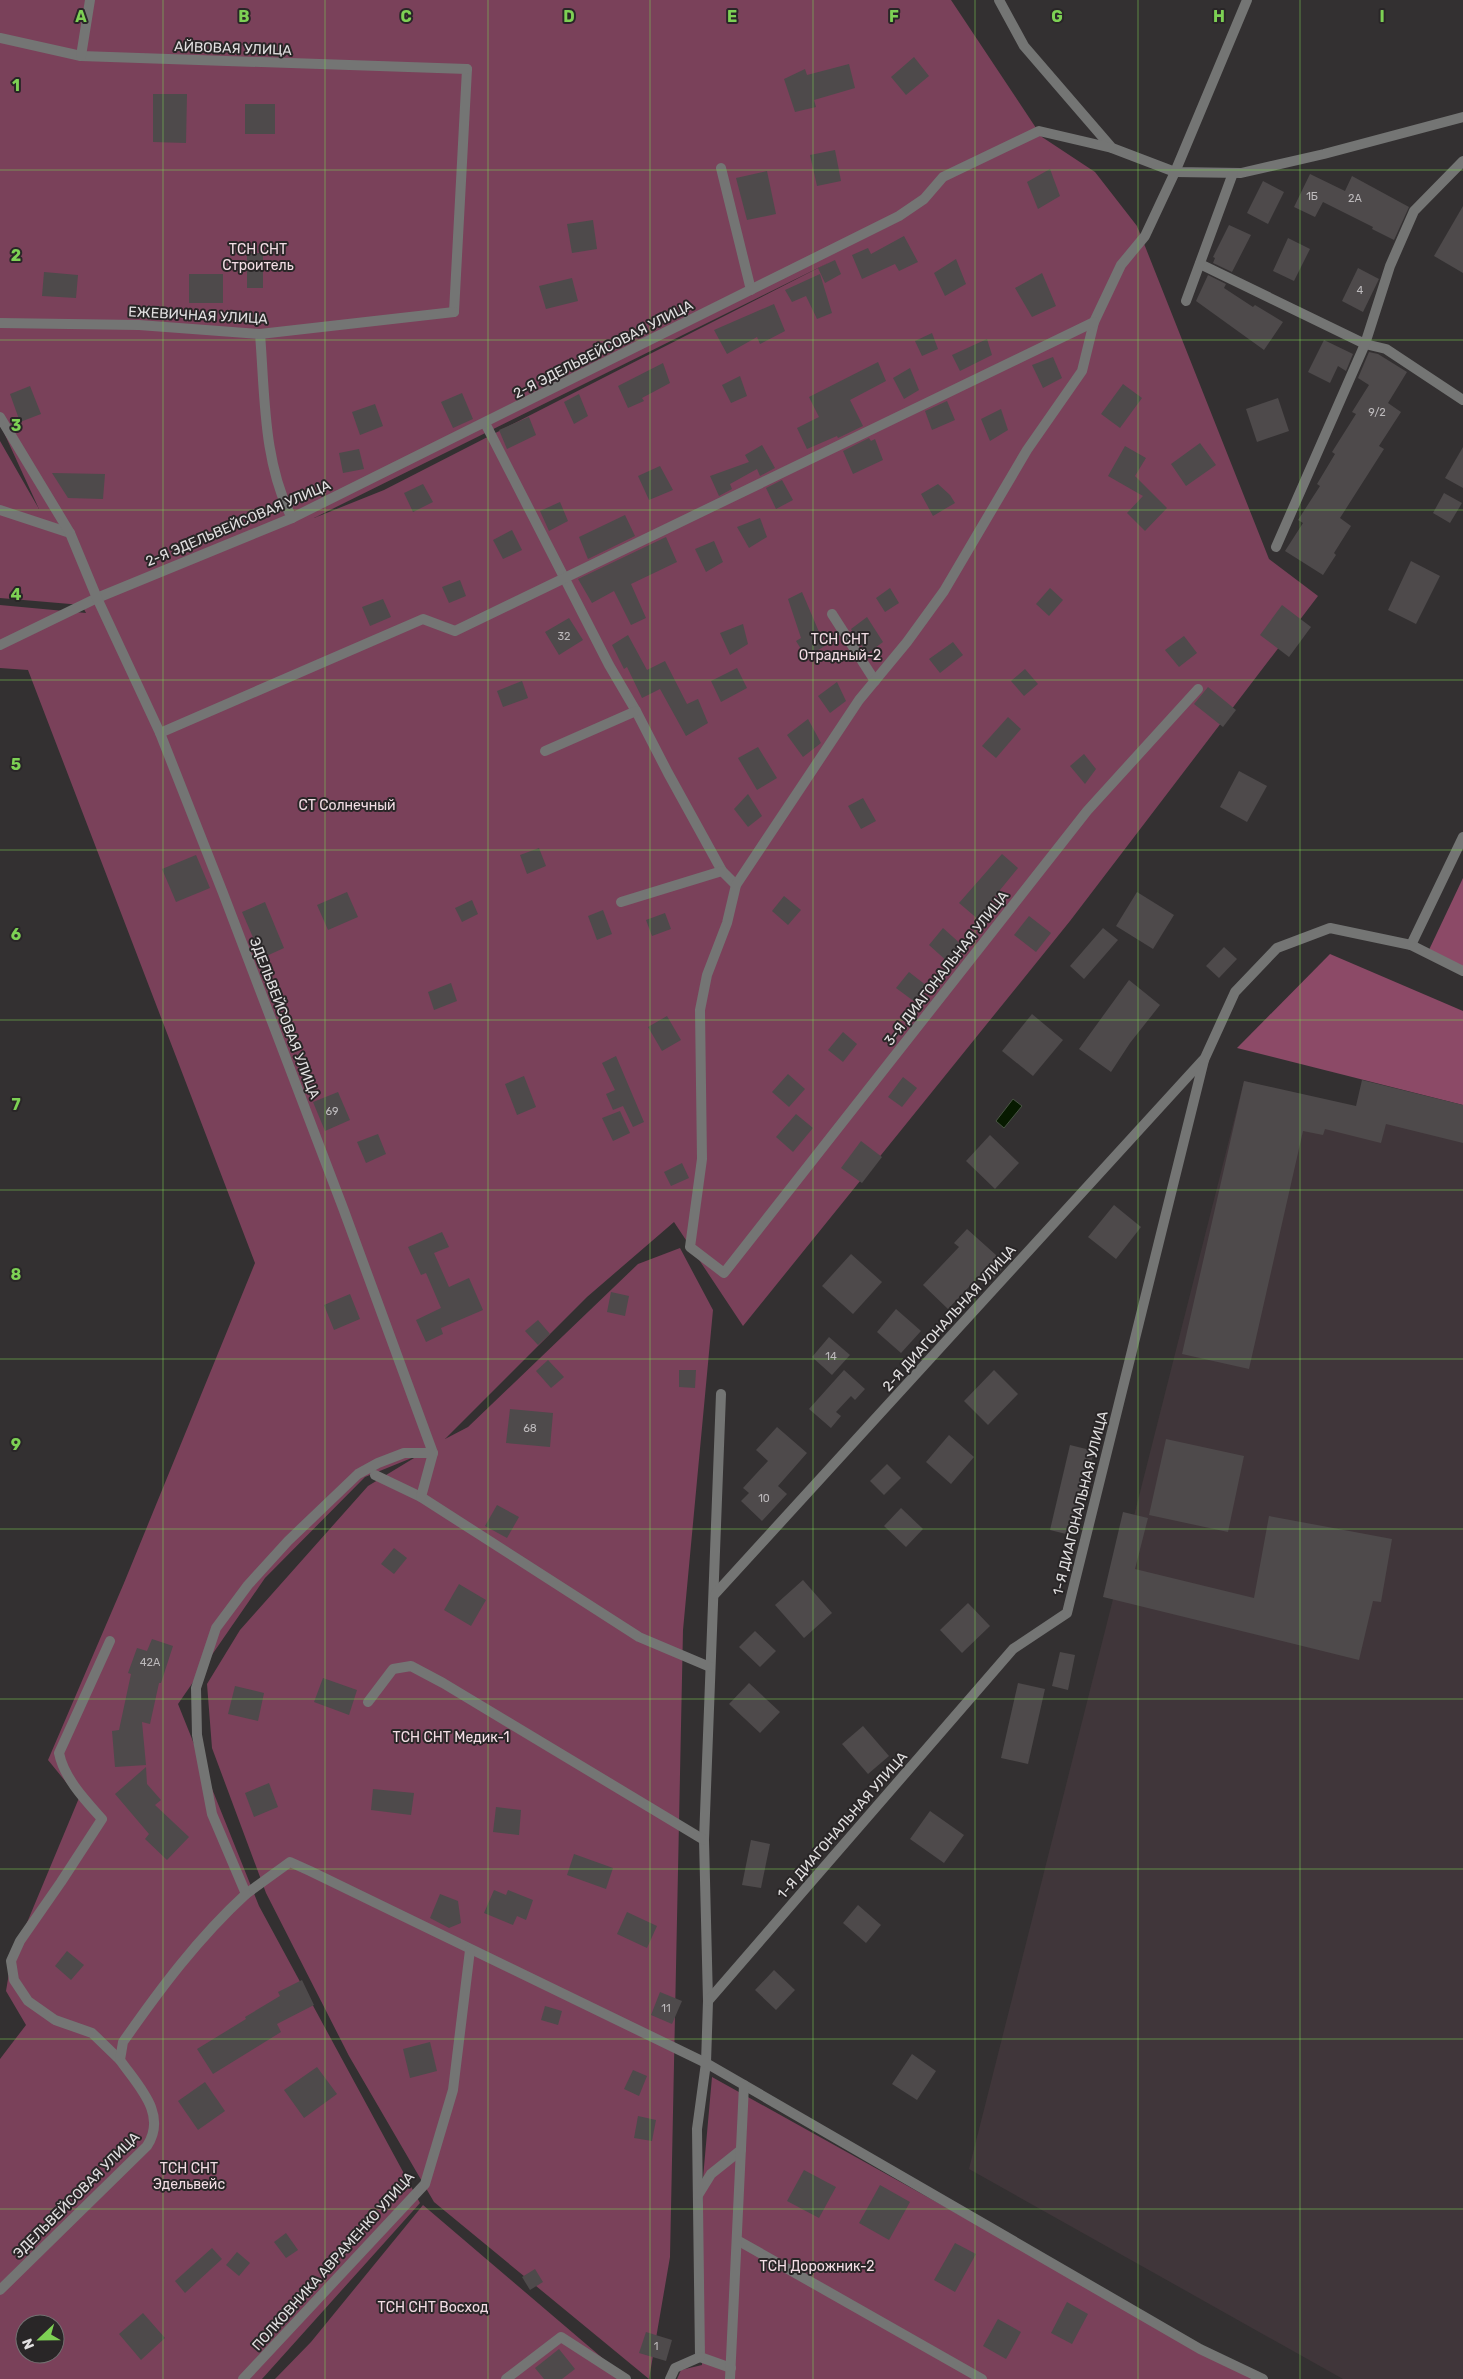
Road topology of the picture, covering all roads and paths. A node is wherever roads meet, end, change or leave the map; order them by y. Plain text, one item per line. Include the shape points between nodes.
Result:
1 (90, 0) edge
2 (999, 0) edge
3 (1246, 0) edge
4 (0, 38) edge
5 (81, 56) junction
6 (1463, 116) edge
7 (1112, 148) junction
8 (1463, 161) edge
9 (721, 168) dead end
10 (1176, 172) junction
11 (1233, 173) junction
12 (1200, 264) junction
13 (751, 290) junction
14 (1186, 301) dead end
15 (454, 312) joint
16 (1094, 322) junction
17 (0, 324) edge
18 (260, 334) junction
19 (1365, 344) junction
20 (1463, 400) edge
21 (0, 417) edge
22 (485, 423) junction
23 (0, 510) edge
24 (292, 518) junction
25 (70, 533) junction
26 (1276, 547) dead end
27 (565, 578) junction
28 (97, 598) junction
29 (832, 614) dead end
30 (0, 645) edge
31 (875, 681) junction
32 (1198, 688) dead end
33 (636, 711) junction
34 (160, 734) junction
35 (545, 750) dead end
36 (1463, 837) edge
37 (722, 871) junction
38 (736, 885) junction
39 (621, 902) dead end
40 (1411, 945) junction
41 (1463, 970) edge
42 (1204, 1060) junction
43 (721, 1394) dead end
44 (433, 1453) junction
45 (375, 1474) dead end
46 (421, 1497) junction
47 (715, 1594) junction
48 (110, 1641) dead end
49 (710, 1667) junction
50 (368, 1702) dead end
51 (704, 1840) junction
52 (246, 1894) junction
53 (470, 1950) junction
54 (708, 2001) junction
55 (120, 2060) junction
56 (706, 2063) junction
57 (744, 2085) junction
58 (741, 2150) junction
59 (698, 2196) junction
60 (737, 2240) junction
61 (0, 2290) edge
62 (700, 2357) junction
63 (731, 2368) junction
64 (244, 2379) edge
65 (506, 2379) edge
66 (626, 2379) edge
67 (670, 2379) edge
68 (730, 2379) edge
69 (982, 2379) edge
70 (1263, 2379) edge

1 - 5 street
2 - 7 street via 1024,46
3 - 10 street
4 - 5 street, АЙВОВАЯ УЛИЦА
5 - 15 street, АЙВОВАЯ УЛИЦА via 467,69
6 - 11 street, 2-Я ЭДЕЛЬВЕЙСОВАЯ УЛИЦА via 1324,154
7 - 10 street, 2-Я ЭДЕЛЬВЕЙСОВАЯ УЛИЦА
7 - 13 street, 2-Я ЭДЕЛЬВЕЙСОВАЯ УЛИЦА via 1039,131 943,177 924,199 899,216
8 - 19 street via 1414,212 1390,266
9 - 13 street
10 - 11 street, 2-Я ЭДЕЛЬВЕЙСОВАЯ УЛИЦА
10 - 16 street via 1145,236 1121,265
11 - 12 street
12 - 14 street
12 - 19 street
13 - 22 street, 2-Я ЭДЕЛЬВЕЙСОВАЯ УЛИЦА
15 - 18 street, ЕЖЕВИЧНАЯ УЛИЦА
16 - 27 street
16 - 31 street via 1082,371 1027,450 944,591
17 - 18 street, ЕЖЕВИЧНАЯ УЛИЦА via 139,325
18 - 24 street via 268,439 282,500
19 - 20 street via 1386,348
19 - 26 street
21 - 25 street, ЭДЕЛЬВЕЙСОВАЯ УЛИЦА
22 - 24 street, 2-Я ЭДЕЛЬВЕЙСОВАЯ УЛИЦА
22 - 27 street
23 - 25 street
24 - 28 street, 2-Я ЭДЕЛЬВЕЙСОВАЯ УЛИЦА
25 - 28 street, ЭДЕЛЬВЕЙСОВАЯ УЛИЦА
27 - 33 street
27 - 34 street via 455,631 423,618
28 - 30 street, 2-Я ЭДЕЛЬВЕЙСОВАЯ УЛИЦА
28 - 34 street, ЭДЕЛЬВЕЙСОВАЯ УЛИЦА
29 - 31 street
31 - 38 street via 859,700
32 - 38 street, 3-Я ДИАГОНАЛЬНАЯ УЛИЦА via 1087,811 724,1273 690,1247 702,1160 700,1010 707,975 727,923
33 - 35 street
33 - 37 street
34 - 44 street, ЭДЕЛЬВЕЙСОВАЯ УЛИЦА via 343,1208
36 - 40 street
37 - 38 street
37 - 39 street
40 - 41 street
40 - 42 street via 1330,928 1277,948 1235,992
42 - 47 street, 2-Я ДИАГОНАЛЬНАЯ УЛИЦА
42 - 54 street, 1-Я ДИАГОНАЛЬНАЯ УЛИЦА via 1067,1613 1013,1649
43 - 47 street
44 - 46 street
44 - 52 street via 404,1453 358,1474 288,1541 248,1585 216,1628 196,1688 197,1736 212,1814
45 - 46 street
46 - 49 street via 639,1637
47 - 49 street
48 - 55 street, ЭДЕЛЬВЕЙСОВАЯ УЛИЦА via 59,1753 61,1765 102,1819 20,1941 12,1961 14,1980 28,2001 55,2020 92,2033
49 - 51 street
50 - 51 street via 393,1669 411,1666
51 - 54 street
52 - 53 street via 290,1862
52 - 55 street via 192,1948 157,1994 123,2042
53 - 56 street
53 - 64 street, ПОЛКОВНИКА АВРАМЕНКО УЛИЦА via 454,2090 425,2184
54 - 56 street
55 - 61 street, ЭДЕЛЬВЕЙСОВАЯ УЛИЦА via 152,2106 156,2127 153,2137
56 - 57 street
56 - 59 street via 697,2129
57 - 58 street
57 - 70 street via 1200,2349
58 - 59 street via 711,2174
58 - 60 street
59 - 62 street
60 - 63 street
60 - 69 street
62 - 63 street
62 - 67 street via 676,2368
63 - 68 street
65 - 66 street via 561,2337

